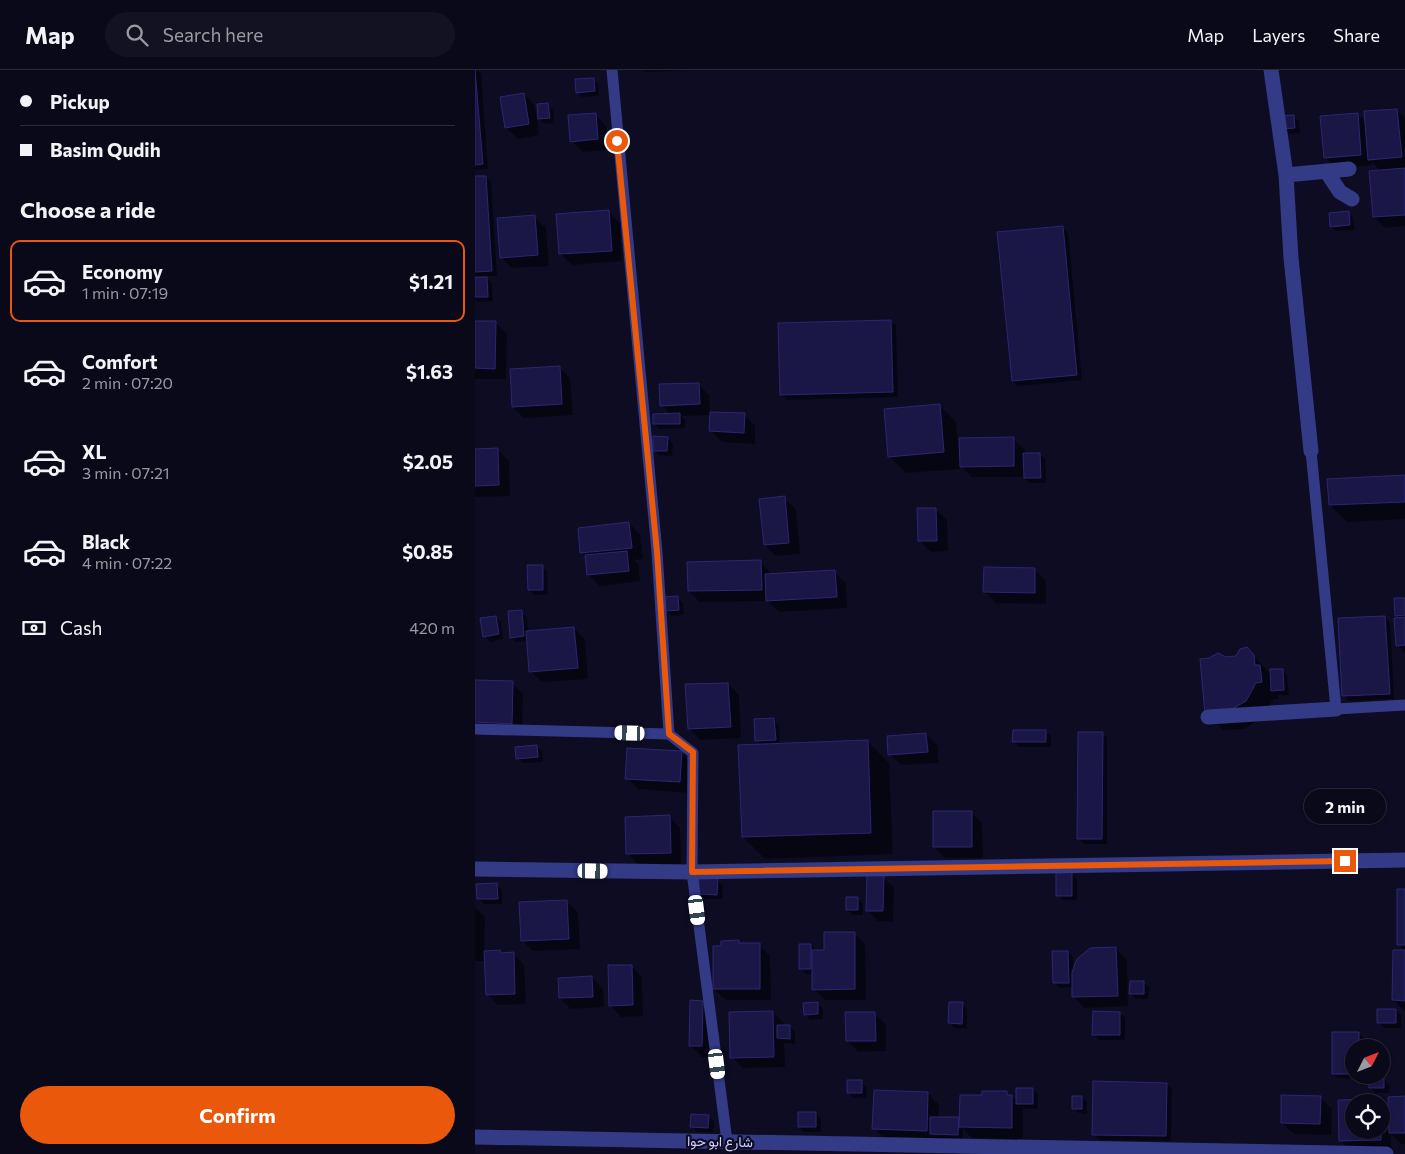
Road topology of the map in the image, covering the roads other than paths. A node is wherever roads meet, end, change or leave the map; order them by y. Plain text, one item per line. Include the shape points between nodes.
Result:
1 (612, 70) edge
2 (1271, 70) edge
3 (1349, 168) dead end
4 (1326, 171) junction
5 (1286, 175) junction
6 (1352, 199) dead end
7 (1311, 450) joint
8 (1405, 705) edge
9 (1336, 709) junction
10 (1208, 718) dead end
11 (475, 729) edge
12 (669, 734) junction
13 (1405, 860) edge
14 (475, 869) edge
15 (692, 872) junction
16 (475, 1137) edge
17 (727, 1141) junction
18 (1386, 1154) edge

1 - 12 lane via 657,552
2 - 5 street
3 - 4 street
4 - 5 street
4 - 6 street via 1340,192
5 - 7 street via 1291,258
7 - 9 lane
8 - 9 lane
9 - 10 street
11 - 12 lane
12 - 15 lane via 693,752
13 - 15 street
14 - 15 street
15 - 17 lane
16 - 17 street, شارع ابو حوا
17 - 18 street, شارع ابو حوا

